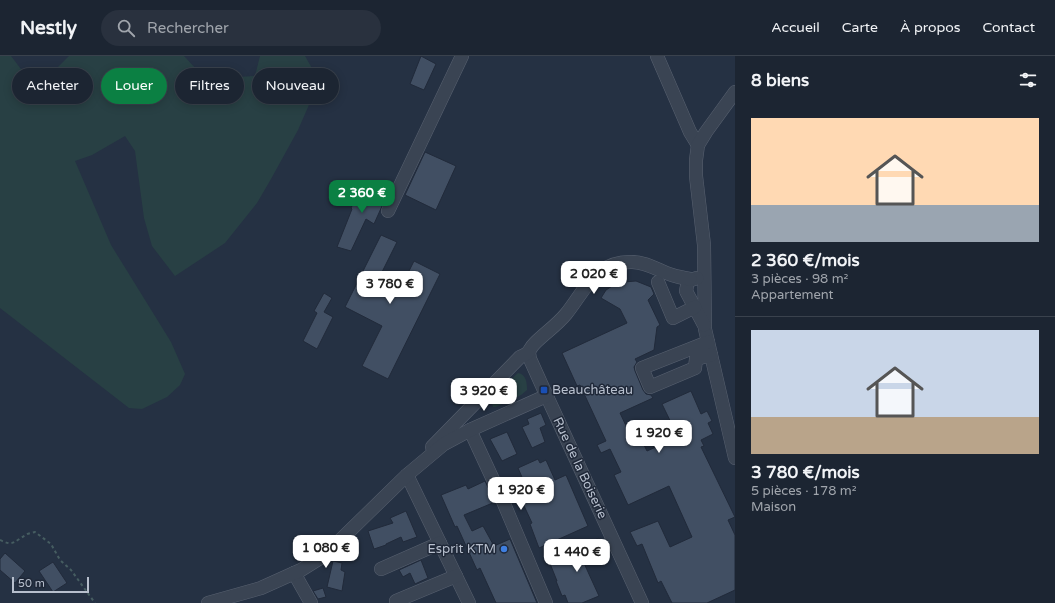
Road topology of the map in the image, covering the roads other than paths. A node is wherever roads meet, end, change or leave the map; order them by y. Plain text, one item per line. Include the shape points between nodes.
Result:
1 (462, 56) edge
2 (657, 56) edge
3 (735, 92) edge
4 (698, 145) junction
5 (388, 211) dead end
6 (658, 282) dead end
7 (695, 289) junction
8 (705, 329) junction
9 (708, 342) junction
10 (686, 350) junction
11 (529, 353) junction
12 (711, 355) junction
13 (695, 368) junction
14 (546, 396) junction
15 (468, 408) junction
16 (474, 428) junction
17 (735, 458) edge
18 (407, 475) junction
19 (440, 543) junction
20 (380, 569) dead end
21 (294, 573) junction
22 (456, 576) junction
23 (396, 601) dead end
24 (215, 602) edge
25 (311, 603) edge
26 (469, 603) edge
27 (546, 603) edge
28 (642, 603) edge

1 - 5 street
2 - 4 street
3 - 4 street
4 - 7 street via 696,183 704,260
6 - 7 street via 673,318
7 - 8 street
7 - 8 street
7 - 11 street via 656,267 633,262 612,264 588,282 558,322 535,343
8 - 9 street
9 - 10 street
9 - 12 street
10 - 13 street
10 - 13 street via 642,368 650,388
11 - 14 street, Rue de la Boiserie
11 - 15 street via 520,357
12 - 13 street via 696,358
12 - 17 street
14 - 16 street
14 - 28 street, Rue de la Boiserie
15 - 16 street
15 - 18 street
16 - 18 street via 444,444
16 - 27 street
18 - 19 street
18 - 21 street via 325,555
19 - 20 street
19 - 22 street
21 - 24 street via 261,588
21 - 25 street
22 - 23 street
22 - 26 street

